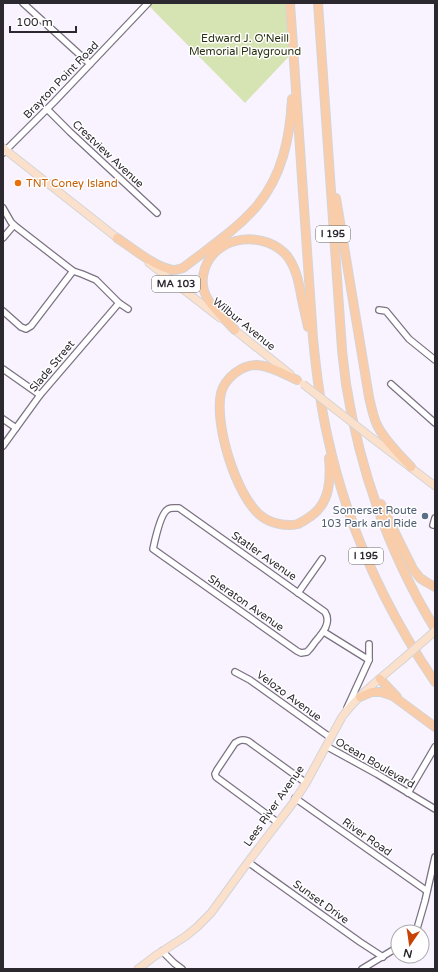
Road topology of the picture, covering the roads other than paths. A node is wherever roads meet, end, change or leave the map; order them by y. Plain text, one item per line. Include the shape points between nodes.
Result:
1 (148, 3) edge
2 (290, 3) edge
3 (318, 3) edge
4 (27, 4) edge
5 (293, 56) junction
6 (90, 64) junction
7 (47, 109) junction
8 (327, 144) junction
9 (4, 151) edge
10 (3, 208) edge
11 (157, 213) dead end
12 (14, 225) junction
13 (3, 238) edge
14 (117, 238) junction
15 (73, 271) junction
16 (119, 303) junction
17 (128, 309) dead end
18 (379, 310) dead end
19 (3, 311) edge
20 (235, 330) junction
21 (435, 360) edge
22 (3, 369) edge
23 (316, 370) junction
24 (300, 382) junction
25 (391, 384) dead end
26 (40, 395) junction
27 (3, 418) edge
28 (324, 418) junction
29 (435, 423) edge
30 (16, 428) junction
31 (3, 446) edge
32 (363, 463) junction
33 (411, 467) junction
34 (435, 486) edge
35 (435, 518) edge
36 (432, 525) dead end
37 (153, 549) joint
38 (322, 559) dead end
39 (435, 587) edge
40 (298, 593) junction
41 (435, 630) edge
42 (324, 632) junction
43 (369, 644) dead end
44 (369, 660) junction
45 (234, 672) dead end
46 (380, 679) junction
47 (435, 682) edge
48 (360, 696) junction
49 (411, 709) junction
50 (347, 710) junction
51 (435, 727) edge
52 (331, 738) junction
53 (326, 746) junction
54 (435, 747) edge
55 (306, 783) junction
56 (408, 793) junction
57 (295, 798) junction
58 (435, 809) edge
59 (277, 822) junction
60 (435, 857) edge
61 (248, 862) junction
62 (427, 891) junction
63 (418, 924) edge
64 (162, 951) junction
65 (390, 952) edge
66 (383, 957) junction
67 (138, 969) edge
68 (182, 969) edge
69 (362, 969) edge

1 - 6 street, Brayton Point Road
2 - 5 highway, I 195
3 - 8 highway, I 195
4 - 6 street
5 - 14 highway via 290,123 286,149 278,174 255,208 208,249 183,268 175,270 155,264
5 - 23 highway, I 195
6 - 7 street, Brayton Point Road
7 - 9 street, Brayton Point Road
7 - 11 street, Crestview Avenue
8 - 32 highway, I 195 via 343,361
8 - 33 highway via 371,407 377,424 391,446
9 - 14 main road, Wilbur Avenue / MA 103
10 - 12 street
12 - 13 street
12 - 15 street
14 - 20 main road, Wilbur Avenue / MA 103
15 - 16 street via 96,280
15 - 19 street via 26,329
16 - 17 street
16 - 26 street, Slade Street
18 - 21 street via 386,311 409,339
20 - 23 highway via 206,295 202,279 206,264 214,252 226,244 248,239 272,244 283,252 296,272
20 - 24 main road, Wilbur Avenue / MA 103
22 - 26 street
23 - 28 highway, I 195
24 - 28 highway via 272,368 256,365 232,375 221,393 220,412 224,440 239,484 254,509 266,519 282,524 297,524 314,514 323,504 328,492 330,474
24 - 33 main road, Wilbur Avenue / MA 103, bridge
25 - 29 street
26 - 30 street, Slade Street
27 - 30 street
28 - 47 highway, I 195 via 344,496 366,557 397,620
30 - 31 street, Slade Street
32 - 39 highway via 413,569 420,578
32 - 41 highway, I 195 via 396,554
33 - 34 main road, Wilbur Avenue / MA 103
35 - 36 street
37 - 40 street, Statler Avenue via 166,511 179,508
37 - 42 street, Sheraton Avenue via 297,652 307,652
38 - 40 street
40 - 42 street, Statler Avenue via 327,615
41 - 46 main road, Lees River Avenue, bridge
42 - 44 street
43 - 44 street
44 - 50 street
45 - 52 street, Velozo Avenue via 250,680
46 - 48 main road, Lees River Avenue
46 - 49 highway
48 - 49 highway via 381,692 393,696
48 - 50 main road, Lees River Avenue
49 - 51 highway
50 - 52 main road, Lees River Avenue
52 - 53 main road, Lees River Avenue
53 - 55 main road, Lees River Avenue
53 - 56 street, Ocean Boulevard
54 - 56 street
55 - 57 main road, Lees River Avenue
55 - 59 street via 248,741 240,740 235,743 217,770 216,777
56 - 58 street, Ocean Boulevard
57 - 59 main road, Lees River Avenue
57 - 62 street, River Road
59 - 61 main road, Lees River Avenue
60 - 62 street
61 - 64 main road, Lees River Avenue via 205,920
61 - 66 street, Sunset Drive
62 - 63 street
64 - 67 main road, Lees River Avenue
64 - 68 street
65 - 66 street
66 - 69 street

